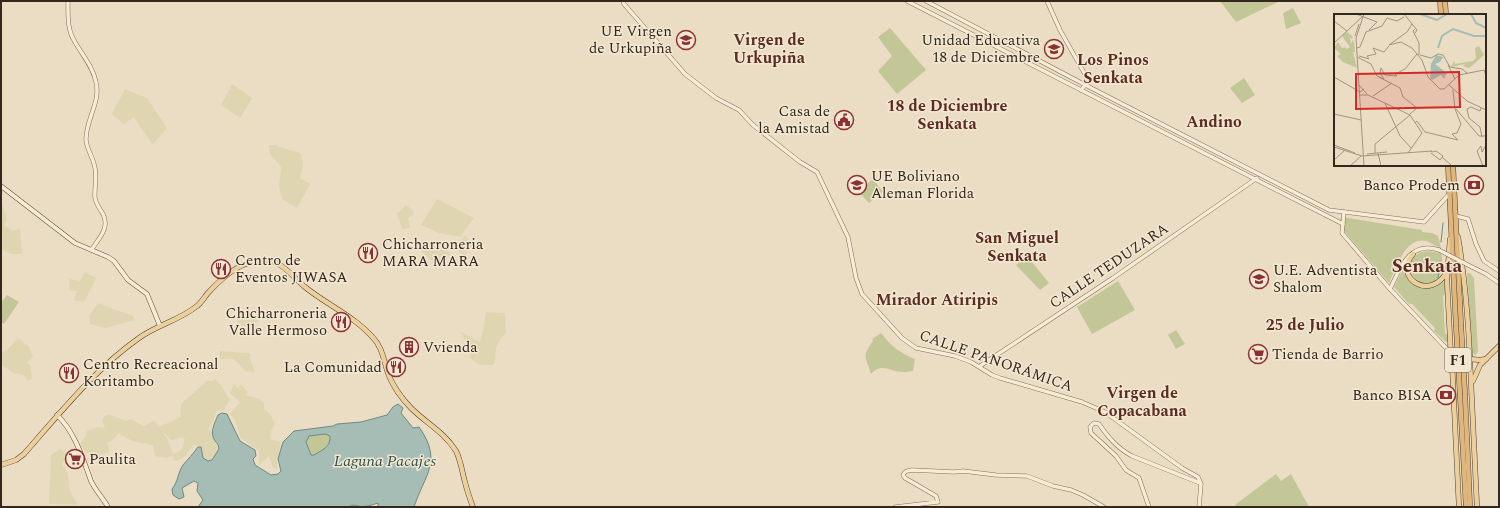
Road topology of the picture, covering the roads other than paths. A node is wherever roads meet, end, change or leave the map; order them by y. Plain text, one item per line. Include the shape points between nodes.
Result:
1 (68, 1) edge
2 (623, 1) edge
3 (907, 1) edge
4 (926, 1) edge
5 (1047, 1) edge
6 (1440, 1) edge
7 (1445, 1) edge
8 (1441, 14) edge
9 (1446, 14) edge
10 (1086, 85) junction
11 (1081, 90) junction
12 (1448, 166) edge
13 (1453, 166) edge
14 (1260, 175) junction
15 (1256, 179) junction
16 (1, 186) edge
17 (1450, 194) junction
18 (1344, 212) junction
19 (1456, 216) junction
20 (1343, 224) junction
21 (1454, 228) junction
22 (92, 249) junction
23 (1413, 254) junction
24 (1447, 270) junction
25 (1499, 271) edge
26 (1499, 283) edge
27 (1390, 289) junction
28 (160, 326) junction
29 (1499, 346) edge
30 (1452, 354) junction
31 (1486, 359) junction
32 (1470, 360) junction
33 (1452, 363) junction
34 (980, 366) junction
35 (1471, 386) junction
36 (1462, 395) junction
37 (57, 415) junction
38 (1, 464) edge
39 (1201, 484) junction
40 (108, 507) edge
41 (473, 507) edge
42 (895, 507) edge
43 (1104, 507) edge
44 (1149, 507) edge
45 (1199, 507) edge
46 (1459, 507) edge
47 (1466, 507) edge
48 (1470, 507) edge
49 (1477, 507) edge

1 - 22 street via 70,31 97,84 86,138 95,167 96,202 106,224
2 - 34 street, CALLE PANORÁMICA via 685,74 716,98 739,110 759,131 817,172 848,237 856,278 862,294 902,338 916,348 955,356
3 - 11 street
4 - 10 street
5 - 10 street via 1060,30 1089,79
6 - 8 highway
7 - 9 highway
10 - 11 street
10 - 14 street
11 - 15 street
12 - 17 highway, F1
13 - 19 highway, F1
14 - 15 street, CALLE TEDUZARA
14 - 18 street via 1329,210
15 - 20 street
15 - 34 street, CALLE TEDUZARA
16 - 22 main road via 75,243
17 - 18 street via 1424,222
17 - 21 highway, F1
18 - 20 street
19 - 21 highway, F1
19 - 25 street via 1468,219 1484,261
20 - 27 street via 1342,233
21 - 24 main road
21 - 32 main road via 1464,275
21 - 36 highway, F1, bridge
22 - 28 main road via 114,261 128,280 147,294
23 - 24 main road via 1408,261 1407,270 1413,281 1421,286 1434,285 1442,279
23 - 26 street, bridge via 1425,248 1439,250
23 - 27 street via 1404,261
24 - 30 main road
27 - 30 street
28 - 37 main road via 124,349
28 - 41 main road via 197,306 221,280 240,266 257,261 275,262 317,296 355,321 376,340 394,385 411,408 439,430 457,453
29 - 31 main road
30 - 32 main road via 1462,351 1467,353
30 - 33 main road
31 - 32 main road
31 - 35 main road
32 - 33 main road via 1467,367 1461,370 1455,368
32 - 35 main road
33 - 46 main road
34 - 39 street, CALLE PANORÁMICA via 1000,378 1082,402 1105,412 1198,477
35 - 49 main road
36 - 47 highway, F1
36 - 48 highway, F1
37 - 38 main road via 24,454 16,460
37 - 40 main road via 71,432 91,482
39 - 44 street via 1132,456 1113,442 1099,424 1094,423 1090,427 1091,433 1116,456 1126,470 1139,478
39 - 45 street
42 - 43 street via 938,502 936,496 905,478 904,472 912,470 1027,476 1083,495

